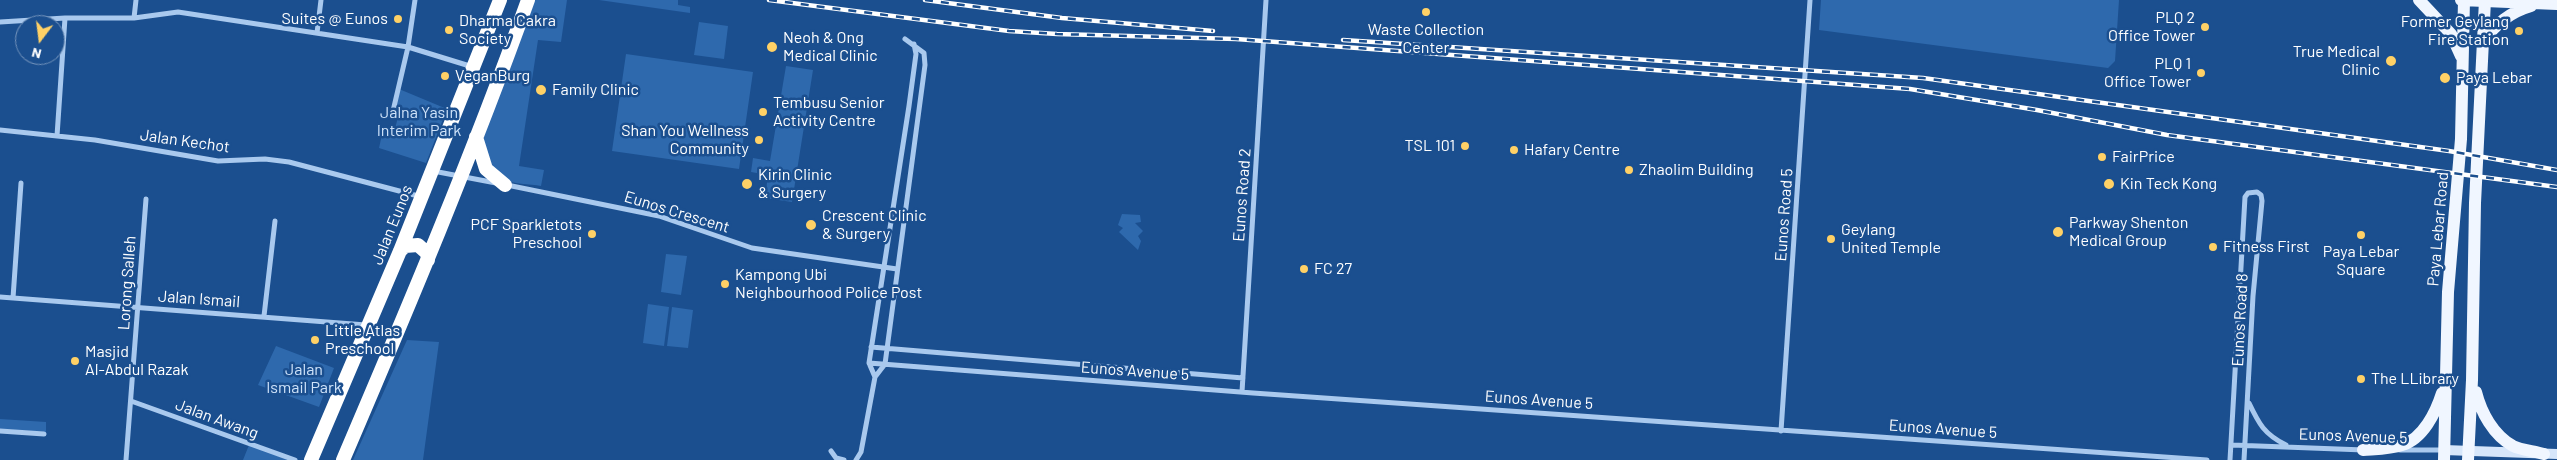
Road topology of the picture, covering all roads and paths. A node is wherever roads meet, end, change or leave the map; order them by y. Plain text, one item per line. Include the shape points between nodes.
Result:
1 (136, 0) edge
2 (321, 0) edge
3 (415, 0) edge
4 (500, 0) edge
5 (528, 0) edge
6 (1266, 0) edge
7 (1810, 0) edge
8 (2419, 0) edge
9 (2463, 0) edge
10 (2485, 1) edge
11 (2541, 3) junction
12 (2557, 4) edge
13 (65, 18) edge
14 (134, 18) junction
15 (15, 21) edge
16 (0, 22) edge
17 (317, 33) junction
18 (905, 39) dead end
19 (2482, 42) junction
20 (914, 44) junction
21 (408, 47) junction
22 (2462, 58) junction
23 (62, 65) edge
24 (473, 68) junction
25 (393, 111) dead end
26 (0, 130) edge
27 (57, 136) junction
28 (476, 138) junction
29 (433, 170) junction
30 (461, 177) junction
31 (21, 183) dead end
32 (505, 185) junction
33 (422, 197) junction
34 (146, 199) dead end
35 (275, 221) dead end
36 (400, 251) junction
37 (428, 260) junction
38 (884, 266) junction
39 (897, 269) junction
40 (0, 297) edge
41 (13, 298) junction
42 (139, 307) junction
43 (264, 316) junction
44 (369, 325) junction
45 (871, 347) junction
46 (887, 348) junction
47 (869, 363) junction
48 (885, 364) junction
49 (874, 377) junction
50 (1243, 378) junction
51 (2472, 380) junction
52 (2446, 384) junction
53 (1242, 392) junction
54 (131, 401) junction
55 (2248, 402) junction
56 (0, 431) edge
57 (1781, 432) junction
58 (44, 434) dead end
59 (2232, 445) junction
60 (2246, 445) junction
61 (2290, 447) junction
62 (2363, 450) junction
63 (831, 452) dead end
64 (2544, 454) junction
65 (2557, 454) edge
66 (2444, 455) edge
67 (2468, 455) edge
68 (126, 460) edge
69 (296, 460) edge
70 (310, 460) edge
71 (342, 460) edge
72 (844, 460) edge
73 (856, 460) edge
74 (2207, 460) edge
75 (2230, 460) edge
76 (2244, 460) edge

1 - 14 street
2 - 17 street
3 - 21 street
4 - 24 highway, Jalan Eunos
5 - 28 highway
6 - 50 street, Eunos Road 2
7 - 57 street, Eunos Road 5
8 - 22 main road via 2451,34
9 - 10 main road
9 - 22 main road, Paya Lebar Road
10 - 11 main road
10 - 19 main road
11 - 12 main road
11 - 19 main road via 2518,10 2502,20
13 - 14 street
14 - 17 street via 178,12
15 - 16 street
17 - 21 street
18 - 20 street
19 - 51 main road
20 - 38 street via 916,54 909,106
20 - 39 street via 924,52 925,65
21 - 24 street
21 - 25 street
22 - 52 main road, Paya Lebar Road via 2461,139 2448,292
23 - 27 street
24 - 29 highway, Jalan Eunos
26 - 27 street, Jalan Kechot
27 - 33 street, Jalan Kechot via 218,161 265,159 289,162
28 - 30 highway
28 - 32 highway via 486,169
29 - 30 street, Eunos Crescent
29 - 33 highway, Jalan Eunos
30 - 32 street, Eunos Crescent
30 - 37 highway
31 - 41 street
32 - 38 street, Eunos Crescent via 659,216 752,248
33 - 36 highway, Jalan Eunos
34 - 42 street, Lorong Salleh
35 - 43 street
36 - 37 highway via 405,246 418,245 427,253
36 - 44 highway, Jalan Eunos
37 - 71 highway
38 - 39 street, Eunos Crescent
38 - 45 street
39 - 46 street
40 - 41 street, Jalan Ismail
41 - 42 street, Jalan Ismail
42 - 43 street, Jalan Ismail
42 - 54 street, Lorong Salleh
43 - 44 street, Jalan Ismail
44 - 70 highway, Jalan Eunos
45 - 46 street, Eunos Avenue 5
45 - 47 street
46 - 48 street
46 - 50 street, Eunos Avenue 5
47 - 48 street, Eunos Avenue 5
47 - 49 street
48 - 49 street
48 - 53 street, Eunos Avenue 5
49 - 73 street
50 - 53 street, Eunos Road 2
51 - 64 main road via 2481,413 2497,431 2513,446
51 - 67 main road
52 - 62 main road via 2432,417 2415,437 2403,445
52 - 66 main road, Paya Lebar Road
53 - 57 street, Eunos Avenue 5
54 - 68 street, Lorong Salleh
54 - 69 street, Jalan Awang
55 - 59 street, Eunos Road 8 via 2262,201 2259,193 2250,192 2245,197
55 - 60 street, Eunos Road 8
55 - 61 street via 2260,426
56 - 58 street
57 - 74 street, Eunos Avenue 5
59 - 60 street, Eunos Avenue 5
59 - 75 street, Eunos Road 8
60 - 61 street, Eunos Avenue 5
60 - 76 street, Eunos Road 8
61 - 62 street, Eunos Avenue 5
62 - 66 street, Eunos Avenue 5
63 - 72 street
64 - 65 main road
64 - 67 main road
66 - 67 main road

